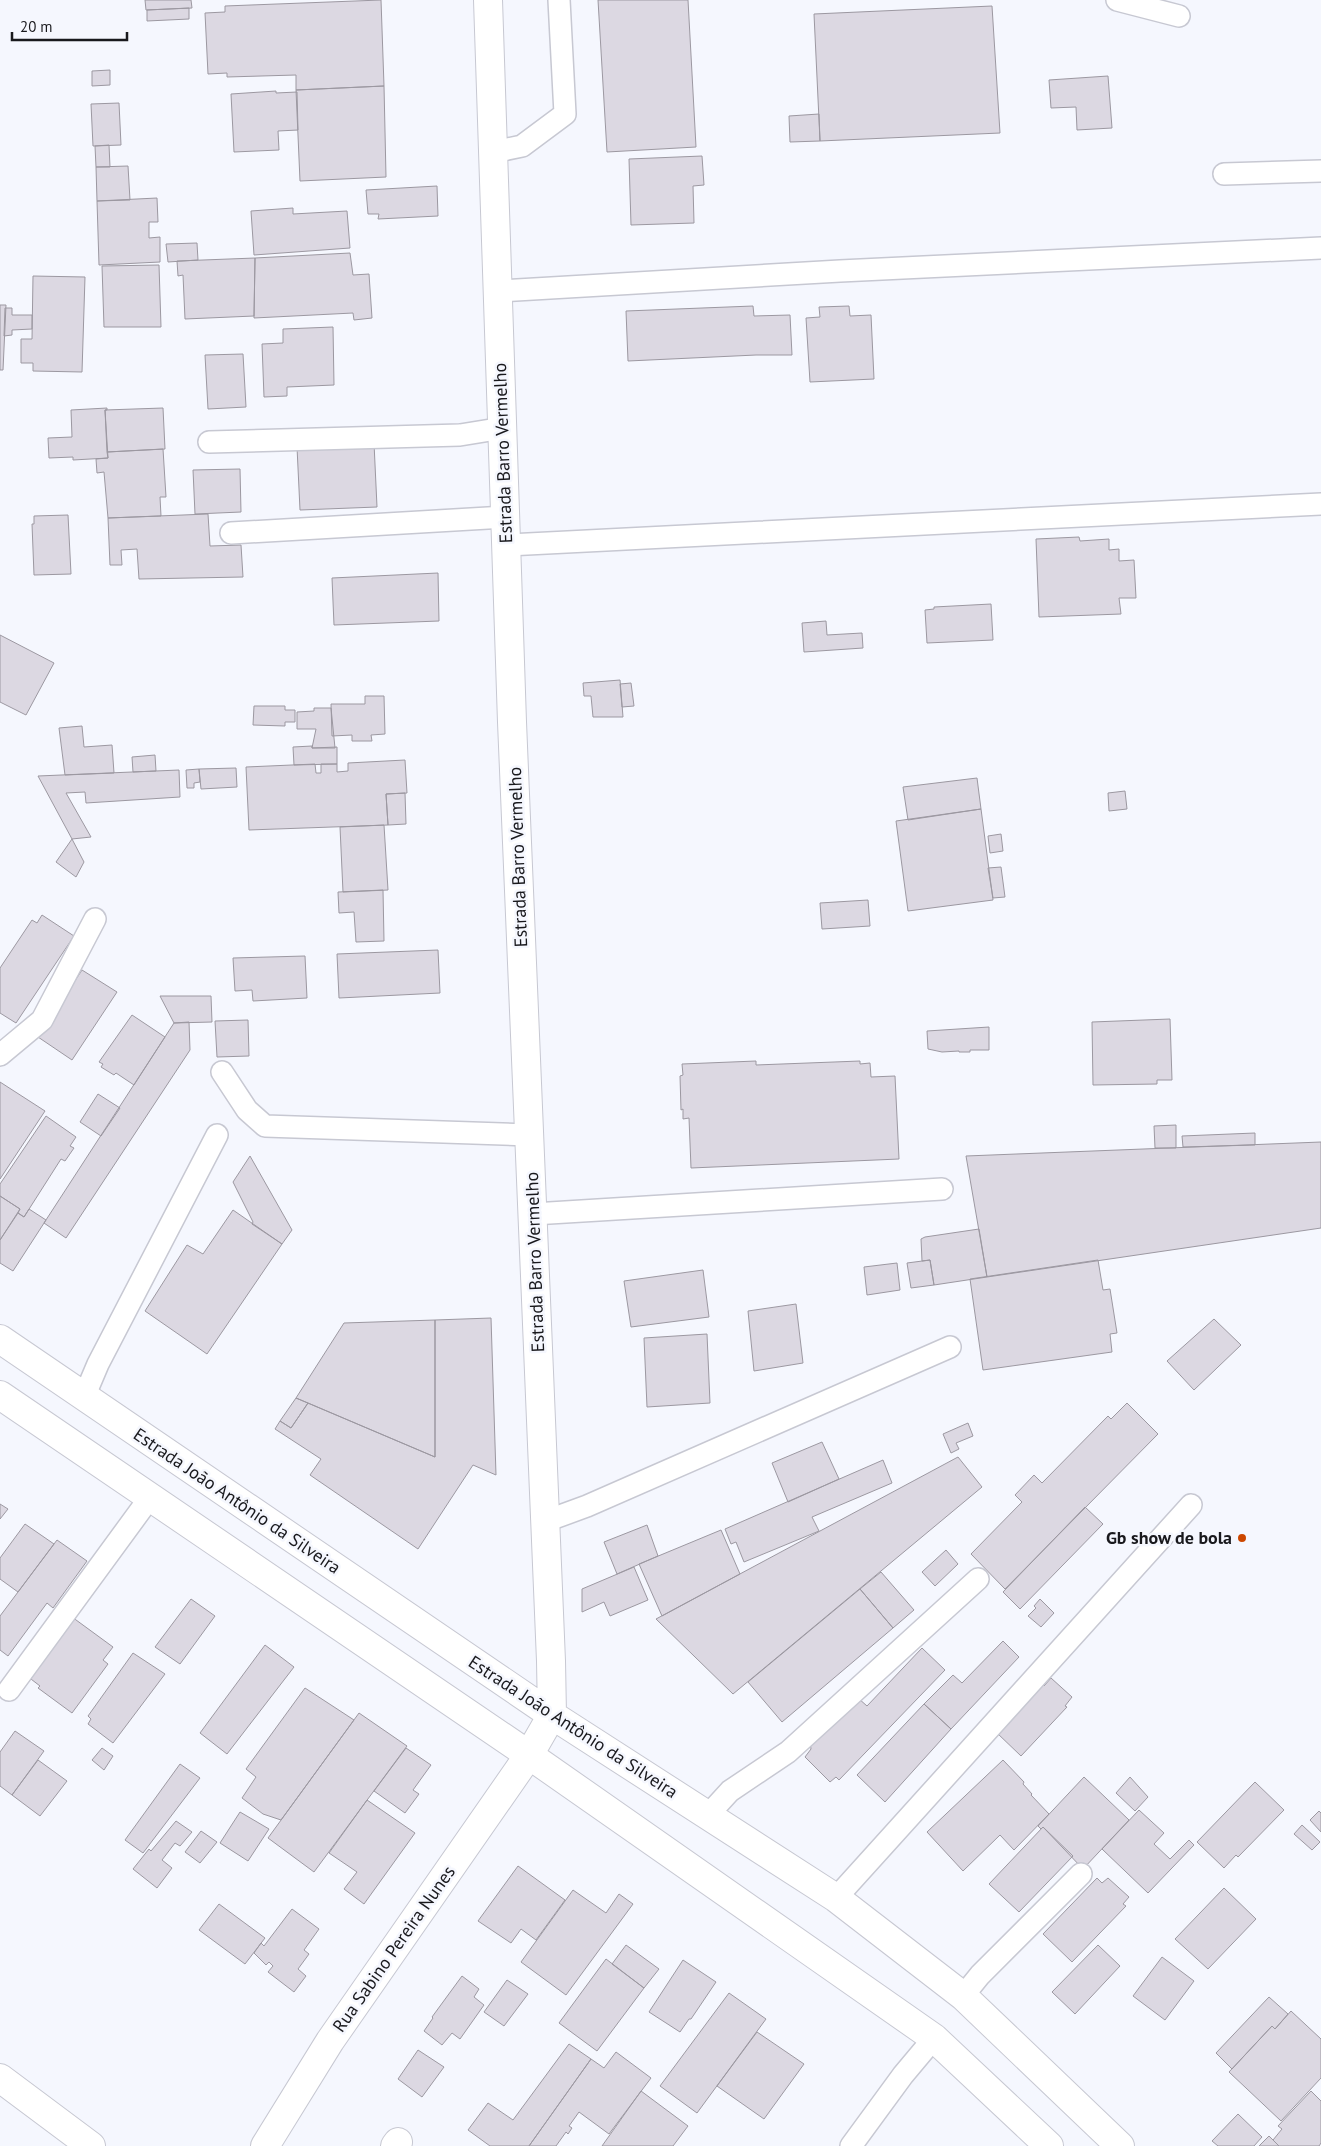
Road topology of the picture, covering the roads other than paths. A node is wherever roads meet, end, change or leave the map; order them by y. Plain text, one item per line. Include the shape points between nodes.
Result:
1 (488, 0) edge
2 (560, 0) edge
3 (1117, 0) edge
4 (1179, 16) dead end
5 (493, 152) junction
6 (1321, 171) edge
7 (1224, 174) dead end
8 (1321, 248) edge
9 (498, 291) junction
10 (503, 428) junction
11 (209, 442) dead end
12 (1321, 504) edge
13 (505, 517) junction
14 (231, 533) dead end
15 (506, 545) junction
16 (95, 919) dead end
17 (0, 1055) edge
18 (222, 1072) dead end
19 (217, 1135) dead end
20 (529, 1135) junction
21 (942, 1190) dead end
22 (533, 1214) junction
23 (0, 1340) edge
24 (950, 1347) dead end
25 (0, 1395) edge
26 (84, 1397) junction
27 (151, 1496) junction
28 (1191, 1505) dead end
29 (546, 1521) junction
30 (978, 1579) dead end
31 (9, 1690) dead end
32 (552, 1715) junction
33 (529, 1755) junction
34 (708, 1815) junction
35 (1081, 1874) dead end
36 (836, 1898) junction
37 (963, 1996) junction
38 (934, 2038) junction
39 (0, 2078) edge
40 (91, 2146) edge
41 (265, 2146) edge
42 (850, 2146) edge
43 (1049, 2146) edge
44 (1120, 2146) edge

1 - 5 main road, Estrada Barro Vermelho
2 - 5 lane via 565,114 522,146
3 - 4 lane
5 - 9 main road, Estrada Barro Vermelho
6 - 7 lane
8 - 9 lane via 869,269
9 - 10 main road, Estrada Barro Vermelho
10 - 11 lane via 460,435
10 - 13 main road, Estrada Barro Vermelho
12 - 15 lane
13 - 14 lane
13 - 15 main road, Estrada Barro Vermelho
15 - 20 main road, Estrada Barro Vermelho
16 - 17 lane via 42,1020
18 - 20 lane via 247,1110 265,1126
19 - 26 lane
20 - 22 main road, Estrada Barro Vermelho
21 - 22 lane
22 - 29 main road, Estrada Barro Vermelho
23 - 26 main road, Estrada João Antônio da Silveira
24 - 29 lane
25 - 27 main road
26 - 32 main road, Estrada João Antônio da Silveira
27 - 31 lane
27 - 33 main road
28 - 36 lane
29 - 32 main road, Estrada Barro Vermelho
30 - 34 lane via 788,1752 730,1791
32 - 33 main road, Rua Sabino Pereira Nunes
32 - 34 main road, Estrada João Antônio da Silveira
33 - 38 main road
33 - 41 main road, Rua Sabino Pereira Nunes via 330,2041
34 - 36 main road, Estrada João Antônio da Silveira
35 - 37 lane
36 - 37 main road, Estrada João Antônio da Silveira
37 - 44 main road, Estrada João Antônio da Silveira
38 - 42 lane
38 - 43 main road
39 - 40 main road

